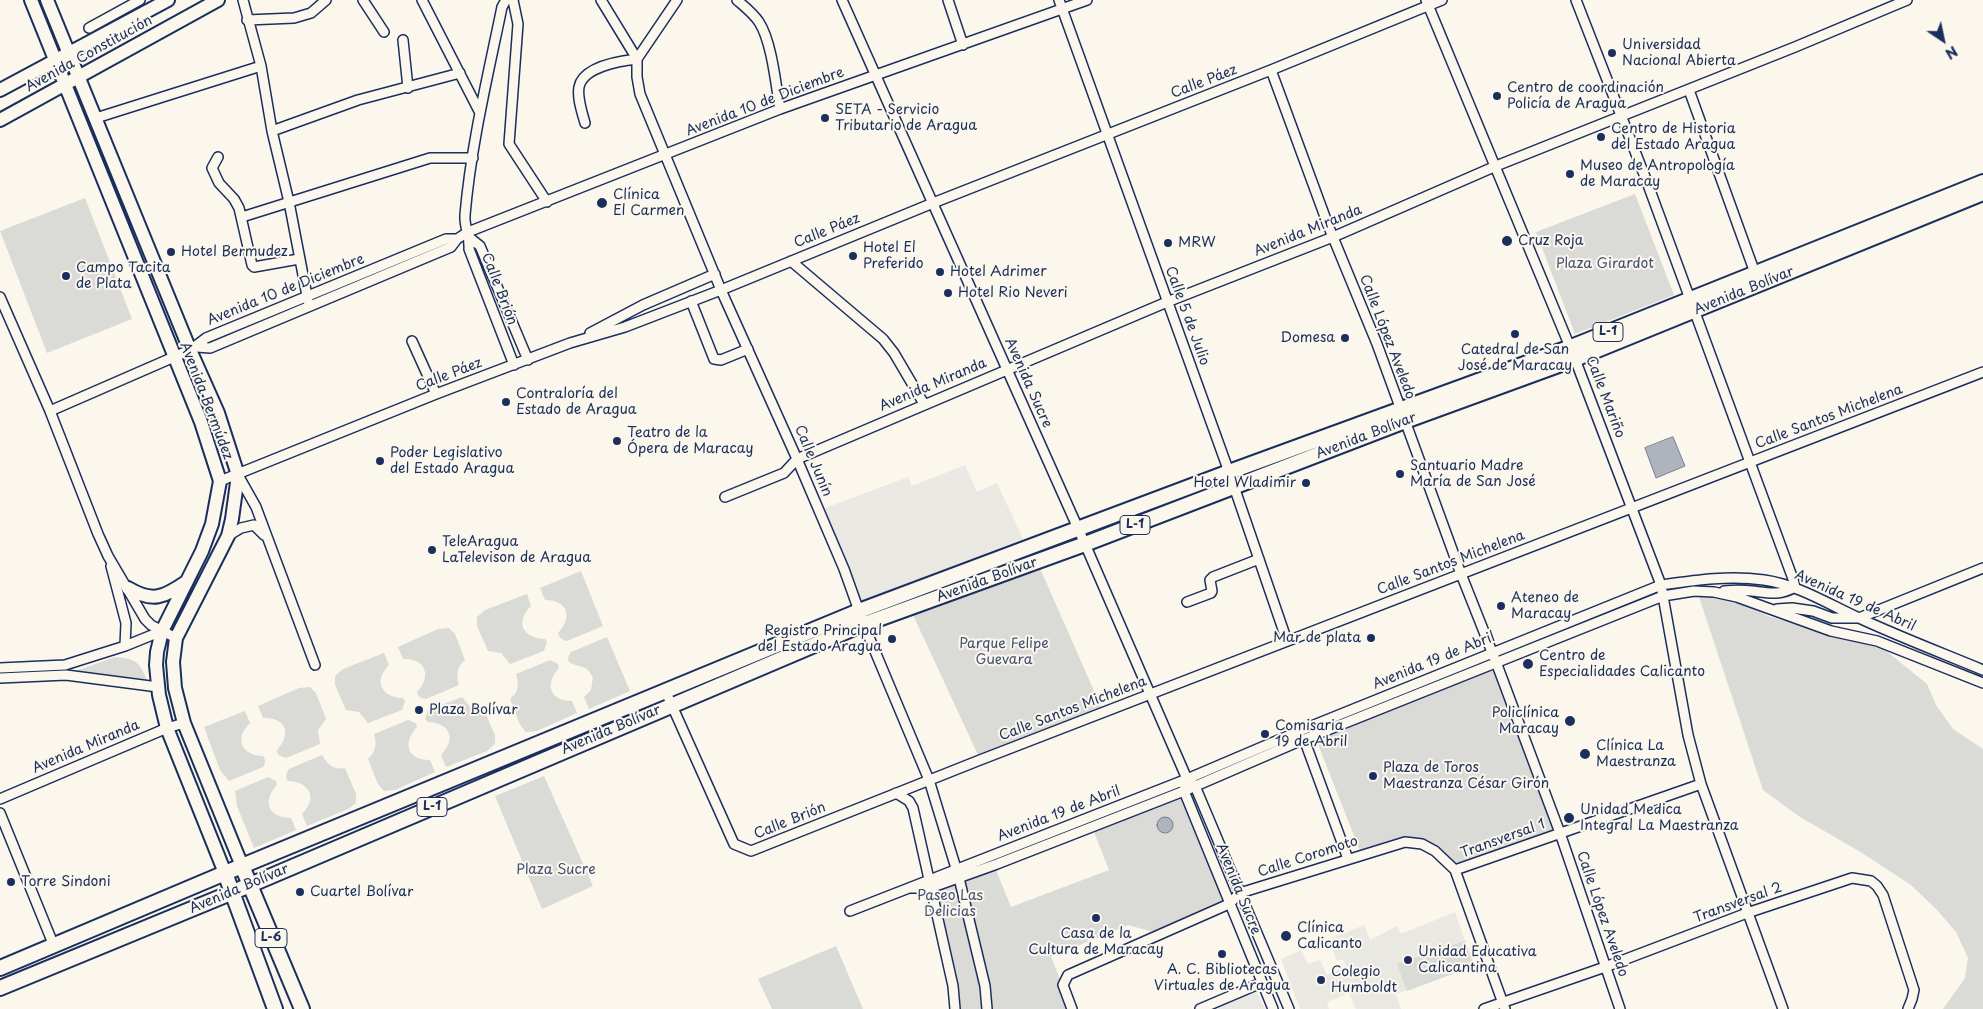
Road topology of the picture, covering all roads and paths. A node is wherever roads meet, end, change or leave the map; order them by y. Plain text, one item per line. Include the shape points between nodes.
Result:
1 (30, 0) edge
2 (47, 0) edge
3 (140, 0) edge
4 (168, 0) edge
5 (218, 0) edge
6 (243, 0) edge
7 (326, 0) edge
8 (363, 0) edge
9 (422, 0) edge
10 (506, 0) edge
11 (513, 0) edge
12 (601, 0) edge
13 (677, 0) edge
14 (737, 0) edge
15 (842, 0) edge
16 (948, 0) edge
17 (1087, 0) edge
18 (1442, 0) edge
19 (1576, 0) edge
20 (1907, 0) edge
21 (1427, 3) edge
22 (1061, 4) edge
23 (248, 20) junction
24 (89, 28) dead end
25 (384, 32) dead end
26 (403, 40) dead end
27 (963, 45) junction
28 (69, 52) junction
29 (637, 59) junction
30 (54, 60) junction
31 (261, 66) junction
32 (1271, 70) junction
33 (460, 73) junction
34 (874, 75) junction
35 (79, 76) junction
36 (64, 85) junction
37 (408, 88) junction
38 (0, 90) edge
39 (1689, 90) junction
40 (780, 109) junction
41 (480, 113) junction
42 (1621, 117) junction
43 (96, 118) junction
44 (0, 120) edge
45 (585, 123) dead end
46 (272, 131) junction
47 (1107, 134) junction
48 (666, 154) junction
49 (218, 157) dead end
50 (473, 158) junction
51 (1496, 166) junction
52 (1983, 182) edge
53 (1983, 193) edge
54 (288, 202) junction
55 (547, 202) junction
56 (932, 203) junction
57 (242, 216) junction
58 (469, 235) junction
59 (1333, 237) junction
60 (299, 259) junction
61 (791, 261) junction
62 (1756, 273) junction
63 (715, 274) junction
64 (722, 290) junction
65 (502, 296) junction
66 (0, 297) edge
67 (308, 301) junction
68 (489, 301) junction
69 (691, 301) junction
70 (1167, 302) junction
71 (1692, 305) junction
72 (412, 341) dead end
73 (570, 344) junction
74 (193, 348) junction
75 (748, 349) junction
76 (1573, 353) junction
77 (173, 357) junction
78 (528, 360) junction
79 (514, 365) junction
80 (1006, 369) junction
81 (1983, 372) edge
82 (436, 394) junction
83 (924, 404) junction
84 (50, 411) junction
85 (1403, 415) junction
86 (797, 459) junction
87 (1750, 462) junction
88 (1229, 472) junction
89 (238, 474) junction
90 (220, 481) junction
91 (1234, 487) junction
92 (725, 497) dead end
93 (1633, 508) junction
94 (1078, 529) junction
95 (228, 536) junction
96 (265, 536) junction
97 (1085, 544) junction
98 (108, 556) junction
99 (1259, 559) junction
100 (1983, 568) edge
101 (1460, 574) junction
102 (188, 580) junction
103 (1661, 585) junction
104 (1794, 587) junction
105 (128, 588) junction
106 (1714, 592) junction
107 (1663, 596) junction
108 (1187, 602) dead end
109 (1774, 609) junction
110 (859, 611) junction
111 (1859, 618) junction
112 (864, 624) junction
113 (162, 631) junction
114 (176, 638) junction
115 (1288, 641) junction
116 (125, 646) junction
117 (1492, 652) junction
118 (1496, 662) junction
119 (65, 665) junction
120 (315, 665) dead end
121 (0, 668) edge
122 (1983, 670) edge
123 (66, 675) junction
124 (0, 678) edge
125 (1983, 683) edge
126 (158, 687) junction
127 (665, 690) junction
128 (1150, 694) junction
129 (671, 705) junction
130 (184, 723) junction
131 (167, 728) junction
132 (1304, 739) junction
133 (1187, 779) junction
134 (929, 780) junction
135 (1701, 784) junction
136 (1195, 786) junction
137 (1184, 791) junction
138 (896, 793) junction
139 (0, 799) edge
140 (0, 813) edge
141 (1560, 833) junction
142 (1348, 859) junction
143 (242, 866) junction
144 (1455, 870) junction
145 (225, 873) junction
146 (958, 874) junction
147 (250, 884) junction
148 (929, 884) junction
149 (232, 892) junction
150 (1240, 893) junction
151 (1229, 904) junction
152 (850, 911) dead end
153 (1747, 913) junction
154 (54, 946) junction
155 (1605, 967) junction
156 (0, 968) edge
157 (1261, 983) junction
158 (0, 988) edge
159 (1503, 1006) edge
160 (275, 1009) edge
161 (302, 1009) edge
162 (954, 1009) edge
163 (986, 1009) edge
164 (1072, 1009) edge
165 (1200, 1009) edge
166 (1272, 1009) edge
167 (1290, 1009) edge
168 (1484, 1009) edge
169 (1620, 1009) edge
170 (1783, 1009) edge
171 (1908, 1009) edge

1 - 30 street, Avenida Bermúdez / L-6
2 - 28 street, Avenida Bermúdez / L-6
3 - 24 street
4 - 28 street, Avenida Constitución
5 - 35 street, Avenida Constitución
6 - 23 street
7 - 23 street via 311,13 294,18
8 - 25 street
9 - 33 street
10 - 41 street via 502,6
11 - 55 street via 518,24 509,144
12 - 29 street
13 - 29 street
14 - 40 street via 760,24 771,58
15 - 34 street, Avenida Sucre
16 - 27 street
17 - 22 street, Avenida 10 de Diciembre
18 - 21 street, Calle Páez
19 - 42 street
20 - 39 street, Avenida Miranda
21 - 32 street, Calle Páez
21 - 51 street, Calle Mariño
22 - 27 street, Avenida 10 de Diciembre
22 - 47 street, Calle 5 de Julio
23 - 31 street
26 - 37 street
27 - 34 street, Avenida 10 de Diciembre
28 - 30 street, Avenida Constitución
28 - 35 street, Avenida Bermúdez / L-6
29 - 45 street via 614,62 585,76 578,94
29 - 48 street, Calle Junín via 636,77 640,94
30 - 36 street, Avenida Bermúdez / L-6
30 - 38 street, Avenida Constitución
31 - 43 street
31 - 46 street
32 - 47 street, Calle Páez
32 - 59 street, Calle López Aveledo
33 - 37 street
33 - 41 street
34 - 40 street, Avenida 10 de Diciembre
34 - 56 street, Avenida Sucre
35 - 36 street, Avenida Constitución
35 - 43 street, Avenida Bermúdez / L-6
36 - 44 street, Avenida Constitución
36 - 77 street, Avenida Bermúdez / L-6
37 - 46 street via 358,100
39 - 42 street, Avenida Miranda
39 - 62 street
40 - 48 street, Avenida 10 de Diciembre
41 - 50 street
42 - 51 street, Avenida Miranda
42 - 71 street
43 - 74 street, Avenida Bermúdez / L-6
46 - 54 street
47 - 56 street, Calle Páez
47 - 70 street, Calle 5 de Julio
48 - 55 street, Avenida 10 de Diciembre
48 - 63 street, Calle Junín
49 - 57 street via 212,168 219,184 234,199
50 - 54 street via 430,158
50 - 58 street via 465,217
51 - 59 street, Avenida Miranda
51 - 76 street, Calle Mariño
52 - 62 main road, Avenida Bolívar / L-1
53 - 71 main road, Avenida Bolívar / L-1
54 - 57 street
54 - 60 street
55 - 58 street, Avenida 10 de Diciembre
56 - 61 street, Calle Páez
56 - 80 street, Avenida Sucre
57 - 60 street via 252,266
58 - 65 street, Calle Brión via 480,246
58 - 67 street, Avenida 10 de Diciembre via 457,238 451,247
58 - 68 street, Calle Brión via 469,249
59 - 70 street, Avenida Miranda
59 - 85 street, Calle López Aveledo
60 - 67 street
61 - 64 street, Calle Páez
61 - 83 street via 883,339
62 - 71 main road, Avenida Bolívar / L-1
63 - 64 street, Calle Junín
63 - 73 street via 642,306
64 - 69 street, Calle Páez
64 - 75 street, Calle Junín
65 - 68 street
65 - 78 street, Calle Brión
66 - 84 street
67 - 74 street, Avenida 10 de Diciembre via 210,348
68 - 79 street, Calle Brión
69 - 73 street, Calle Páez
69 - 75 street via 714,359 721,360
70 - 80 street, Avenida Miranda
70 - 88 street, Calle 5 de Julio
71 - 76 main road, Avenida Bolívar / L-1
71 - 87 street
72 - 82 street
73 - 78 street, Calle Páez
74 - 77 street, Avenida 10 de Diciembre
74 - 89 street, Avenida Bermúdez / L-6
75 - 86 street, Calle Junín
76 - 85 main road, Avenida Bolívar / L-1
76 - 93 street, Calle Mariño
77 - 84 street, Avenida 10 de Diciembre
77 - 90 street, Avenida Bermúdez / L-6 via 201,422
78 - 79 street, Calle Páez
79 - 82 street, Calle Páez
80 - 83 street, Avenida Miranda
80 - 94 street, Avenida Sucre
81 - 87 street, Calle Santos Michelena
82 - 89 street, Calle Páez
83 - 86 street, Avenida Miranda
84 - 98 street
85 - 88 main road, Avenida Bolívar / L-1
85 - 91 main road, Avenida Bolívar / L-1
85 - 101 street, Calle López Aveledo
86 - 92 street, Avenida Miranda via 784,473
86 - 110 street, Calle Junín
87 - 93 street, Calle Santos Michelena
87 - 104 street
88 - 91 street, Calle 5 de Julio
88 - 94 main road, Avenida Bolívar / L-1
89 - 90 street, Calle Páez
89 - 95 street, Avenida Bermúdez / L-6
89 - 96 street via 256,507
90 - 102 street, Avenida Bermúdez / L-6 via 212,524
91 - 97 main road, Avenida Bolívar / L-1
91 - 99 street, Calle 5 de Julio
93 - 101 street, Calle Santos Michelena
93 - 103 street, Calle Mariño
94 - 97 street, Avenida Sucre
94 - 110 main road, Avenida Bolívar / L-1
95 - 96 street via 241,528 254,526
95 - 114 street, Avenida Bermúdez / L-6
96 - 120 street
97 - 112 main road, Avenida Bolívar / L-1
97 - 128 street, Avenida Sucre
98 - 105 street
98 - 116 street via 126,623
99 - 108 street via 1213,577 1210,580 1211,593
99 - 115 street, Calle 5 de Julio
100 - 111 street
101 - 115 street, Calle Santos Michelena
101 - 117 street, Calle López Aveledo
102 - 105 street via 168,594 156,597
102 - 113 street, Avenida Bermúdez / L-6
103 - 104 street, Avenida 19 de Abril via 1706,578 1733,578 1764,580
103 - 107 street, Calle Mariño
103 - 117 street, Avenida 19 de Abril
104 - 106 street via 1780,594 1738,590
104 - 111 street, Avenida 19 de Abril
105 - 113 street via 145,619
106 - 107 street, Avenida 19 de Abril via 1694,591
106 - 109 street, Avenida 19 de Abril
107 - 118 street, Avenida 19 de Abril
107 - 135 street, Calle Mariño via 1688,736
109 - 111 street via 1792,608 1832,618
109 - 125 street, Avenida 19 de Abril via 1831,632 1877,641
110 - 112 street, Calle Junín
110 - 127 main road, Avenida Bolívar / L-1
111 - 122 street, Avenida 19 de Abril
112 - 129 main road, Avenida Bolívar / L-1
112 - 134 street, Calle Junín
113 - 114 street
113 - 116 street
113 - 126 street, Avenida Bermúdez / L-6 via 157,652
114 - 130 street, Avenida Bermúdez / L-6 via 173,662 175,688
115 - 128 street, Calle Santos Michelena
116 - 119 street
117 - 118 street, Calle López Aveledo
117 - 133 street, Avenida 19 de Abril
118 - 132 street, Avenida 19 de Abril
118 - 141 street, Calle López Aveledo
119 - 121 street
119 - 123 street
123 - 124 street
123 - 126 street
126 - 131 street, Avenida Bermúdez / L-6
127 - 129 street, Calle Brión
127 - 143 main road, Avenida Bolívar / L-1
128 - 133 street, Avenida Sucre
128 - 134 street, Calle Santos Michelena
129 - 138 street, Calle Brión via 734,844 751,852
129 - 147 main road, Avenida Bolívar / L-1
130 - 131 street, Avenida Miranda
130 - 143 street, Avenida Bermúdez / L-6
131 - 139 street, Avenida Miranda
131 - 145 street, Avenida Bermúdez / L-6
132 - 136 street, Avenida 19 de Abril
132 - 142 street
133 - 136 street, Avenida Sucre
133 - 137 street
133 - 146 street, Avenida 19 de Abril
134 - 138 street, Calle Brión
134 - 146 street, Calle Junín
135 - 141 street, Transversal 1
135 - 153 street, Calle Mariño
136 - 137 street, Avenida 19 de Abril
136 - 150 street, Avenida Sucre
137 - 146 street, Avenida 19 de Abril
137 - 151 street, Avenida Sucre
138 - 148 street via 913,808
140 - 154 street
141 - 144 street, Transversal 1
141 - 155 street, Calle López Aveledo
142 - 144 street, Calle Coromoto via 1413,842 1434,851
142 - 150 street, Calle Coromoto
143 - 145 main road, Avenida Bolívar / L-1
143 - 147 main road, L-6
144 - 159 street, Calle Coromoto
145 - 149 main road, L-6
145 - 154 main road, Avenida Bolívar / L-1
146 - 148 street, Avenida 19 de Abril
146 - 163 street, Calle Junín via 985,986
147 - 149 main road, Avenida Bolívar / L-1
147 - 161 main road, L-6
148 - 152 street, Avenida 19 de Abril via 909,888
148 - 162 street via 953,986
149 - 158 main road, Avenida Bolívar / L-1
149 - 160 main road, L-6
150 - 151 street, Calle Coromoto
150 - 167 street, Avenida Sucre
151 - 157 street, Avenida Sucre
151 - 164 street, Calle Coromoto via 1068,975 1063,985
153 - 155 street, Transversal 2
153 - 170 street, Calle Mariño
153 - 171 street, Transversal 2 via 1852,878 1871,881 1882,894 1914,990
154 - 156 main road, Avenida Bolívar / L-1
155 - 159 street, Transversal 2
155 - 169 street, Calle López Aveledo
157 - 165 street
157 - 166 street, Avenida Sucre
159 - 168 street, Transversal 2

